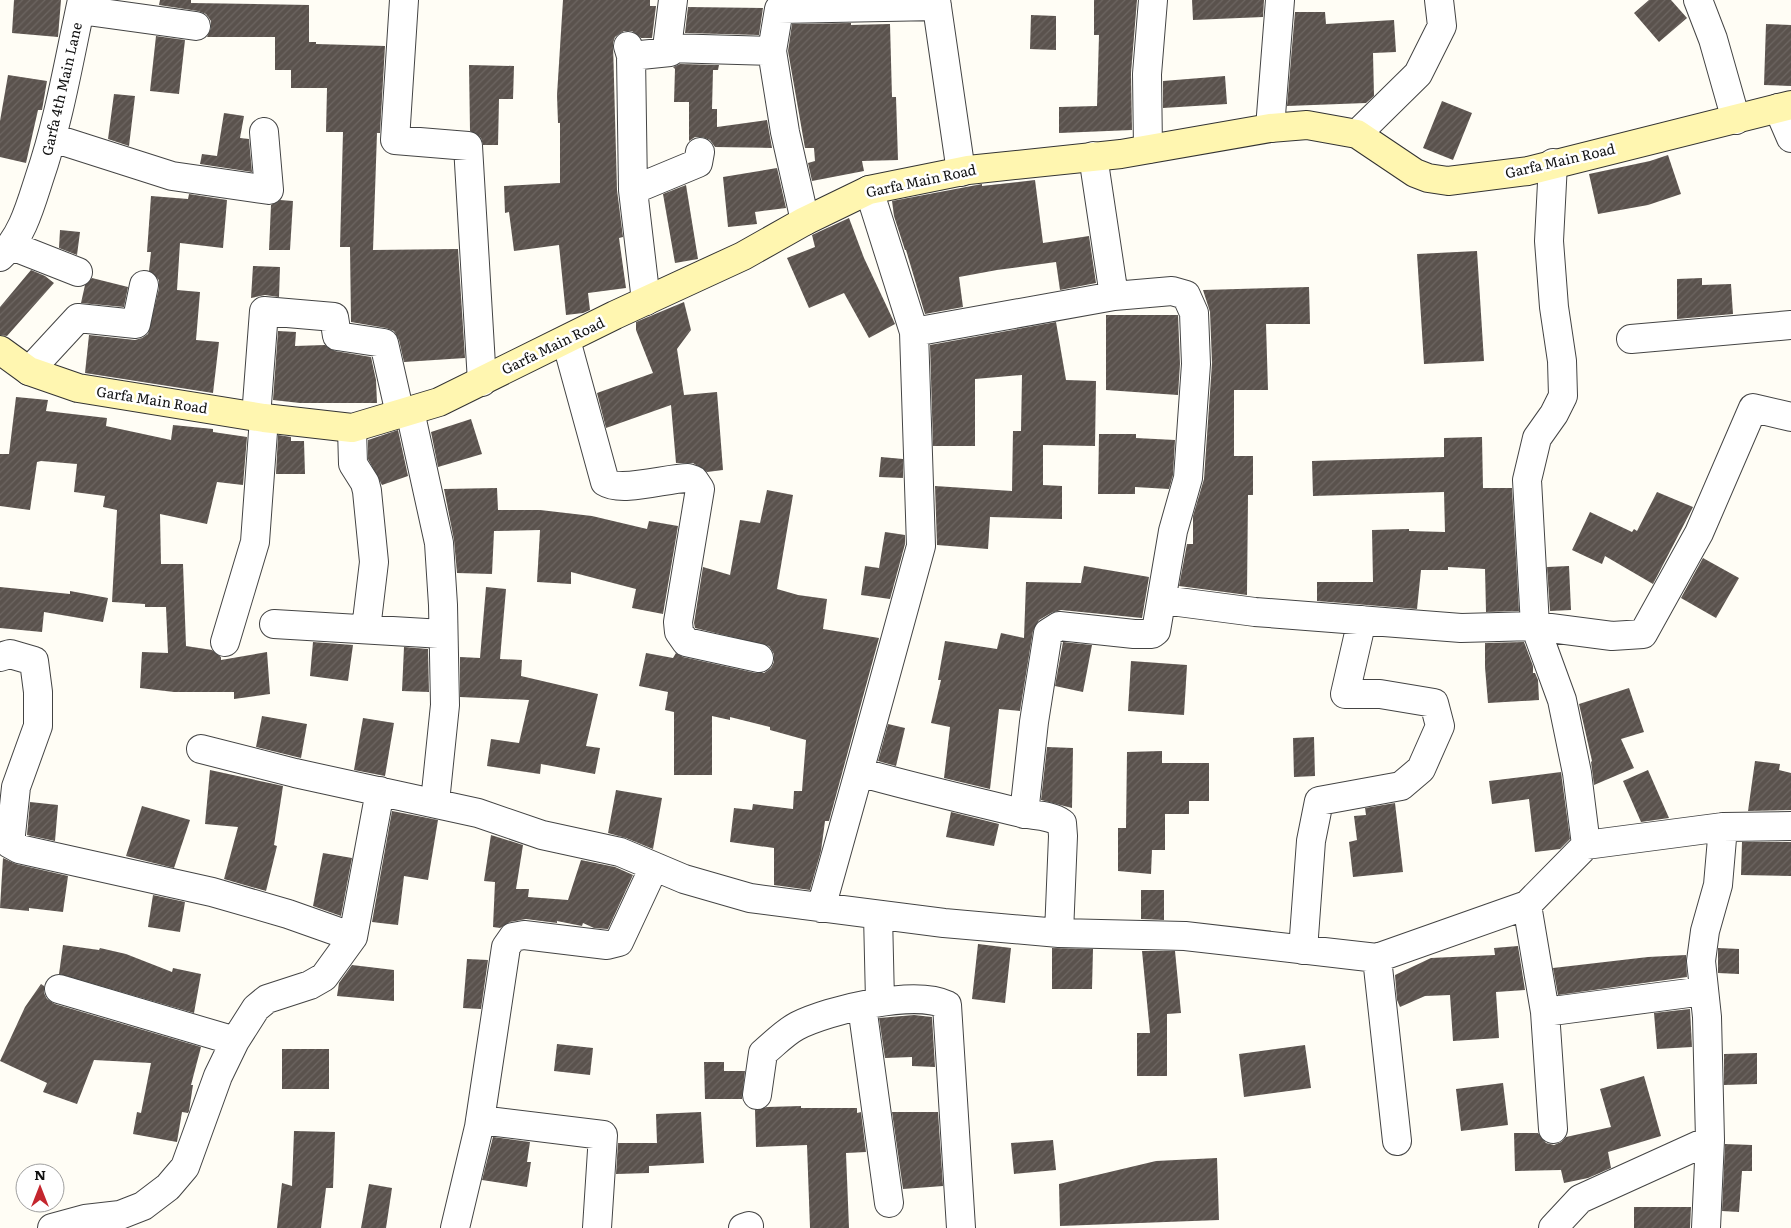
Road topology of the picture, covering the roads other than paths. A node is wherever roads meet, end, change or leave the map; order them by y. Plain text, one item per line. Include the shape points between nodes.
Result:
1 (404, 0) edge
2 (673, 0) edge
3 (1153, 0) edge
4 (1280, 0) edge
5 (1698, 0) edge
6 (1443, 2) edge
7 (937, 3) edge
8 (81, 5) edge
9 (196, 26) dead end
10 (667, 48) junction
11 (772, 51) junction
12 (1784, 107) edge
13 (1736, 120) junction
14 (1270, 128) junction
15 (264, 132) dead end
16 (1357, 134) junction
17 (53, 138) junction
18 (1791, 138) edge
19 (1148, 149) junction
20 (700, 152) dead end
21 (1093, 156) junction
22 (1553, 163) junction
23 (961, 172) junction
24 (633, 190) junction
25 (869, 190) junction
26 (805, 221) junction
27 (6, 251) edge
28 (78, 272) dead end
29 (144, 285) dead end
30 (1114, 296) junction
31 (646, 301) junction
32 (1791, 325) edge
33 (914, 332) junction
34 (1631, 339) dead end
35 (566, 340) junction
36 (0, 350) edge
37 (29, 371) junction
38 (482, 382) junction
39 (405, 412) junction
40 (260, 417) junction
41 (1791, 417) edge
42 (352, 428) junction
43 (1163, 600) junction
44 (1362, 620) junction
45 (274, 624) dead end
46 (1535, 626) junction
47 (366, 629) junction
48 (443, 634) junction
49 (225, 642) dead end
50 (0, 657) edge
51 (759, 658) dead end
52 (202, 749) dead end
53 (859, 772) junction
54 (380, 792) junction
55 (435, 802) junction
56 (1024, 814) junction
57 (1791, 826) edge
58 (1724, 828) junction
59 (1586, 845) junction
60 (654, 867) junction
61 (1527, 905) junction
62 (821, 908) junction
63 (878, 915) junction
64 (1058, 933) junction
65 (353, 937) junction
66 (1304, 950) junction
67 (1377, 958) junction
68 (60, 990) dead end
69 (1704, 991) junction
70 (871, 1004) junction
71 (1546, 1012) junction
72 (235, 1041) junction
73 (758, 1095) dead end
74 (480, 1120) junction
75 (1553, 1129) dead end
76 (1710, 1140) junction
77 (1397, 1141) dead end
78 (889, 1204) dead end
79 (52, 1228) edge
80 (455, 1228) edge
81 (597, 1228) edge
82 (962, 1228) edge
83 (1553, 1228) edge
84 (1706, 1228) edge

1 - 38 street via 396,140 468,146
2 - 10 street
3 - 19 street via 1147,74
4 - 14 street
5 - 13 street via 1714,39
6 - 16 street via 1442,26 1418,74
7 - 11 street via 779,9
7 - 23 street
8 - 9 street
8 - 17 street, Garfa 4th Main Lane
10 - 11 street
10 - 24 street via 670,52 629,51
11 - 26 street via 785,132
12 - 13 main road, Garfa Main Road
12 - 18 street
13 - 22 main road, Garfa Main Road
14 - 16 main road, Garfa Main Road via 1307,125
14 - 19 main road, Garfa Main Road
15 - 17 street via 269,190 172,176
16 - 22 main road, Garfa Main Road via 1415,173 1448,181 1519,172
17 - 27 street, Garfa 4th Main Lane via 27,218
19 - 21 main road, Garfa Main Road
20 - 24 street via 698,163
21 - 23 main road, Garfa Main Road
21 - 30 street
22 - 46 street via 1549,241 1563,396 1537,438 1527,480
23 - 25 main road, Garfa Main Road
24 - 31 street
25 - 26 main road, Garfa Main Road
25 - 33 street
26 - 31 main road, Garfa Main Road via 743,256
27 - 28 street
29 - 37 street via 136,324 78,318
30 - 33 street
30 - 43 street via 1172,291 1186,295 1194,313 1196,364 1188,478 1173,531
31 - 35 main road, Garfa Main Road
32 - 34 street
33 - 53 street via 921,546
35 - 38 main road, Garfa Main Road
35 - 51 street via 605,482 611,486 625,486 688,478 694,480 700,489 679,632 686,642
36 - 37 main road, Garfa Main Road
37 - 40 main road, Garfa Main Road via 78,388
38 - 39 main road, Garfa Main Road via 439,402
39 - 40 street via 384,343 338,336 334,317 264,311
39 - 42 main road, Garfa Main Road
39 - 48 street via 439,543
40 - 42 main road, Garfa Main Road
40 - 49 street via 255,542
41 - 46 street via 1753,408 1699,533 1643,634 1612,636
42 - 47 street via 353,464 367,491 374,562
43 - 44 street via 1255,612
43 - 56 street via 1156,631 1152,634 1059,626 1048,633
44 - 46 street via 1462,628
44 - 66 street via 1346,694 1380,694 1434,703 1440,726 1421,769 1401,786 1319,801 1311,841
45 - 47 street
46 - 59 street via 1562,700 1577,773
47 - 48 street
48 - 55 street via 444,705
50 - 65 street via 10,654 34,661 38,692 38,726 16,787 10,844 19,849 212,892
52 - 54 street
53 - 56 street
53 - 62 street
54 - 55 street
54 - 65 street
55 - 60 street via 478,813 542,836 620,852
56 - 64 street via 1054,818 1062,824
57 - 58 street
58 - 59 street
58 - 69 street via 1718,885 1705,932 1701,962
59 - 61 street
60 - 62 street via 684,880 750,898
60 - 74 street via 619,942 614,945 524,935 513,937 506,947
61 - 67 street
61 - 71 street
62 - 63 street
63 - 64 street
63 - 70 street
64 - 66 street via 1185,936
65 - 72 street via 324,977 310,986 267,999 256,1008
66 - 67 street
67 - 77 street
68 - 72 street
69 - 71 street
69 - 76 street
70 - 73 street via 808,1021 778,1040 763,1053
70 - 78 street
70 - 82 street via 886,1000 939,1001 947,1005
71 - 75 street
72 - 79 street via 218,1076 186,1167 168,1187 143,1206 120,1215
74 - 80 street
74 - 81 street via 603,1135
76 - 83 street via 1580,1200
76 - 84 street

